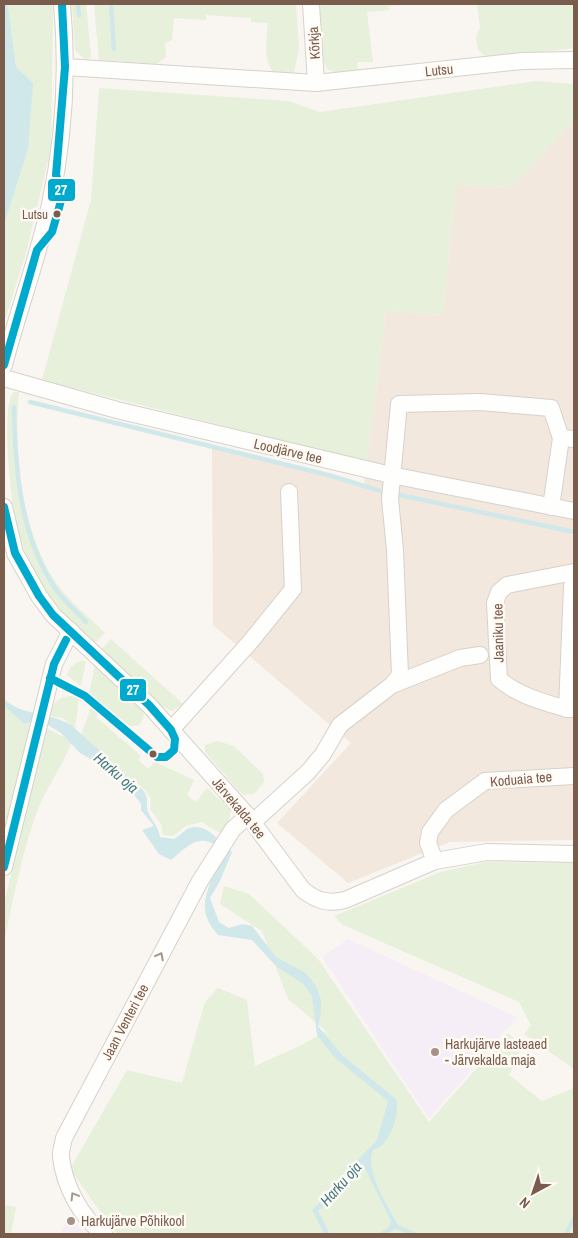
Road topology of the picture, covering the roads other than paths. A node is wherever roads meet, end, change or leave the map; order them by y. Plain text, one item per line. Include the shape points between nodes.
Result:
1 (62, 4) edge
2 (311, 4) edge
3 (574, 60) edge
4 (65, 67) junction
5 (316, 83) junction
6 (4, 365) edge
7 (4, 378) edge
8 (567, 439) edge
9 (391, 486) junction
10 (290, 492) dead end
11 (4, 507) edge
12 (552, 507) junction
13 (574, 511) edge
14 (574, 572) edge
15 (574, 580) edge
16 (71, 631) junction
17 (480, 655) dead end
18 (392, 685) junction
19 (571, 709) edge
20 (171, 730) junction
21 (574, 776) edge
22 (250, 819) junction
23 (574, 854) edge
24 (435, 861) junction
25 (4, 867) edge
26 (104, 1234) edge

1 - 4 street
2 - 5 street, Kõrkja
3 - 5 street, Lutsu via 522,61
4 - 5 street, Lutsu
4 - 6 street via 60,143 51,197
7 - 9 street, Loodjärve tee
8 - 9 street via 550,408 480,402 399,404
8 - 12 street
9 - 12 street, Loodjärve tee
9 - 18 street via 400,675
10 - 20 street via 293,589
11 - 16 street, Järvekalda tee via 15,553 23,571 49,609
12 - 13 street, Loodjärve tee
14 - 19 street, Jaaniku tee via 507,585 499,592 495,603 499,679 532,698
15 - 19 street, Jaaniku tee
16 - 20 street, Järvekalda tee
16 - 25 street via 54,664
17 - 18 street, Jaan Venteri tee via 460,658
18 - 22 street, Jaan Venteri tee via 340,725 308,772
20 - 22 street, Järvekalda tee
21 - 24 street, Koduaia tee via 485,781 446,810 430,832 428,843
22 - 24 street, Järvekalda tee via 303,890 315,899 331,903
26 -> 22 street, Jaan Venteri tee via 96,1229 68,1185 60,1156 64,1138 221,847 233,829
23 - 24 street, Järvekalda tee via 487,852

